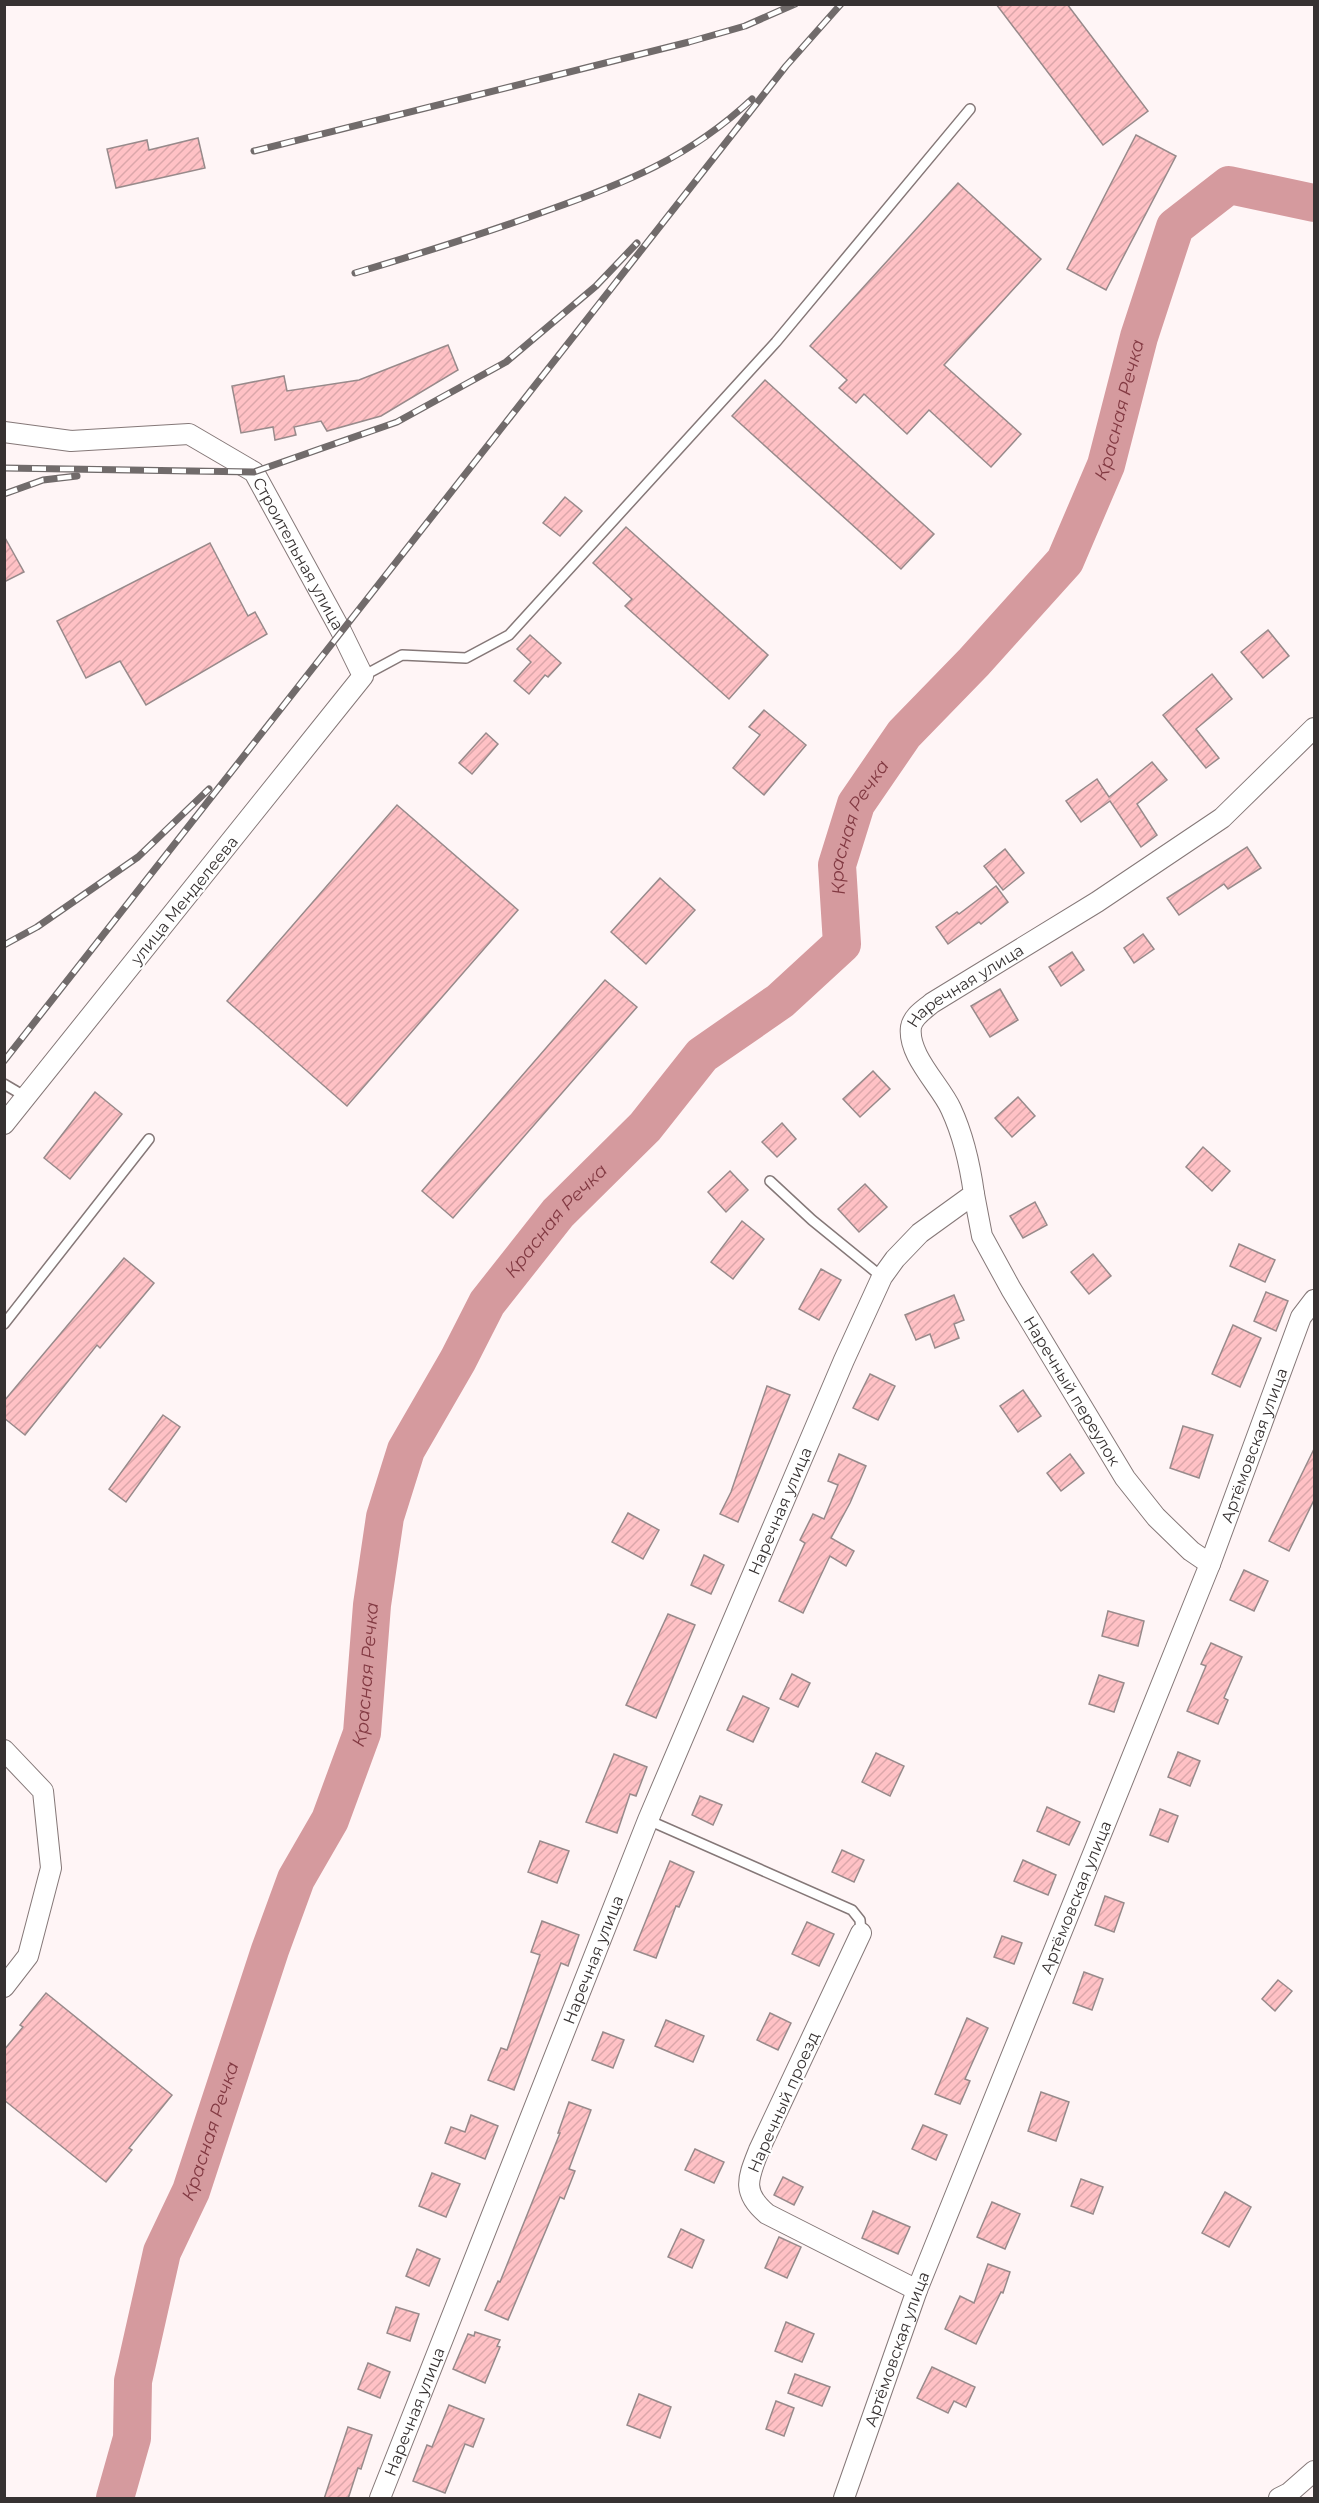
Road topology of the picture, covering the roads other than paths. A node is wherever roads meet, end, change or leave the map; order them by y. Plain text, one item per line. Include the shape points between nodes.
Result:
1 (970, 109) dead end
2 (4, 432) edge
3 (363, 676) junction
4 (1314, 728) edge
5 (4, 1084) edge
6 (26, 1097) junction
7 (4, 1124) edge
8 (149, 1139) dead end
9 (770, 1181) dead end
10 (974, 1194) junction
11 (882, 1277) junction
12 (1314, 1300) edge
13 (4, 1324) edge
14 (1210, 1564) junction
15 (4, 1750) edge
16 (648, 1820) junction
17 (861, 1933) joint
18 (4, 1987) edge
19 (917, 2290) junction
20 (1314, 2470) edge
21 (380, 2499) edge
22 (844, 2499) edge
23 (1279, 2499) edge

1 - 3 lane via 776,342 509,634 466,658 402,655
2 - 3 street, Строительная улица via 71,441 189,434 254,472
3 - 6 street, улица Менделеева
4 - 10 street, Наречная улица via 1222,818 916,1016 911,1027 915,1052 951,1108 968,1154
5 - 6 lane
6 - 7 street, улица Менделеева
8 - 13 lane
9 - 11 lane
10 - 11 street, Наречная улица via 920,1233
10 - 14 street, Наречный переулок via 982,1236 1125,1478 1156,1517
11 - 16 street, Наречная улица
12 - 14 street, Артёмовская улица via 1301,1317
14 - 19 street, Артёмовская улица
15 - 18 street via 43,1791 51,1868 28,1956
16 - 17 lane via 852,1910 860,1920
16 - 21 street, Наречная улица
17 - 19 street, Наречный проезд via 759,2150 748,2188 754,2203 767,2214
19 - 22 street, Артёмовская улица
20 - 23 street

